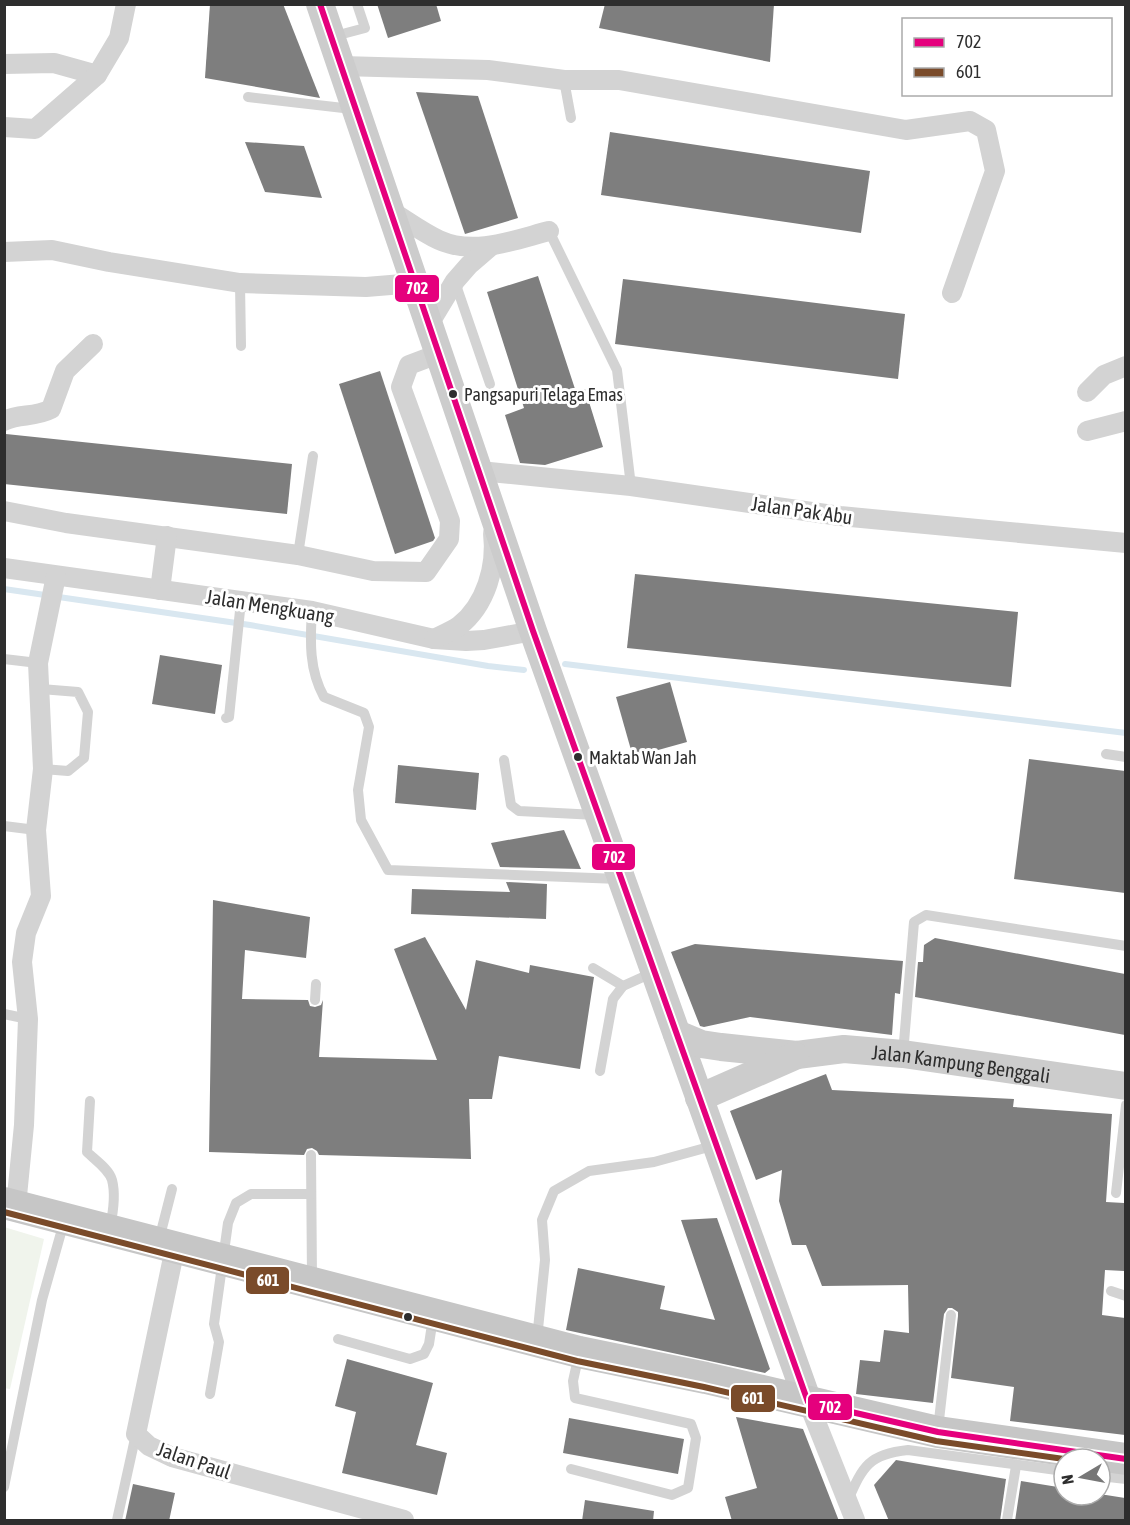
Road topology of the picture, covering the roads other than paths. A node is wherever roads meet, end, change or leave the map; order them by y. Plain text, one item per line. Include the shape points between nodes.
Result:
1 (126, 4) edge
2 (320, 4) edge
3 (357, 4) edge
4 (331, 37) junction
5 (4, 64) edge
6 (341, 66) junction
7 (97, 75) junction
8 (564, 80) junction
9 (248, 97) dead end
10 (355, 110) junction
11 (571, 118) dead end
12 (4, 127) edge
13 (391, 211) junction
14 (549, 231) joint
15 (491, 246) junction
16 (4, 252) edge
17 (455, 281) junction
18 (240, 283) junction
19 (416, 283) junction
20 (952, 294) dead end
21 (429, 324) junction
22 (93, 344) dead end
23 (241, 346) dead end
24 (438, 354) junction
25 (1125, 366) edge
26 (490, 384) dead end
27 (1087, 392) dead end
28 (4, 421) edge
29 (1125, 421) edge
30 (1087, 431) dead end
31 (313, 456) dead end
32 (480, 471) junction
33 (632, 486) junction
34 (4, 511) edge
35 (167, 536) junction
36 (1125, 543) edge
37 (298, 555) junction
38 (4, 568) edge
39 (55, 581) junction
40 (160, 590) junction
41 (241, 607) junction
42 (311, 618) junction
43 (533, 631) junction
44 (434, 639) junction
45 (4, 659) edge
46 (38, 663) junction
47 (41, 688) junction
48 (226, 718) dead end
49 (1106, 754) dead end
50 (1125, 757) edge
51 (504, 760) dead end
52 (43, 769) junction
53 (600, 815) junction
54 (4, 826) edge
55 (36, 830) junction
56 (622, 879) junction
57 (1125, 946) edge
58 (593, 968) dead end
59 (654, 972) junction
60 (316, 984) dead end
61 (623, 986) junction
62 (315, 1000) dead end
63 (4, 1014) edge
64 (27, 1019) junction
65 (677, 1034) junction
66 (903, 1054) junction
67 (797, 1055) junction
68 (600, 1071) dead end
69 (1125, 1086) edge
70 (699, 1098) junction
71 (90, 1101) dead end
72 (1125, 1105) edge
73 (716, 1145) junction
74 (311, 1155) dead end
75 (172, 1189) dead end
76 (1116, 1193) dead end
77 (311, 1194) junction
78 (10, 1205) edge
79 (64, 1219) junction
80 (110, 1231) junction
81 (165, 1246) junction
82 (223, 1261) junction
83 (312, 1283) junction
84 (1111, 1291) dead end
85 (1125, 1296) edge
86 (433, 1314) junction
87 (951, 1315) dead end
88 (338, 1339) dead end
89 (537, 1341) junction
90 (579, 1352) junction
91 (210, 1394) dead end
92 (808, 1402) junction
93 (938, 1432) junction
94 (136, 1434) junction
95 (1125, 1459) edge
96 (1016, 1466) junction
97 (571, 1468) dead end
98 (1052, 1470) edge
99 (4, 1487) edge
100 (847, 1501) junction
101 (117, 1521) edge
102 (404, 1521) edge
103 (855, 1521) edge
104 (1007, 1521) edge

1 - 7 street via 119,38
2 - 4 street
3 - 4 lane via 365,28
4 - 6 street
5 - 7 street via 54,63
6 - 8 street via 488,70
6 - 10 street
7 - 12 street via 35,129
8 - 11 lane
8 - 20 street via 619,80 906,130 970,121 987,130 995,171
9 - 10 lane
10 - 13 street
13 - 15 street via 440,240
13 - 19 street
14 - 15 street
14 - 33 lane via 617,370
15 - 17 street
16 - 18 street via 52,250
17 - 21 street
17 - 26 lane
18 - 19 street via 366,287
18 - 23 lane
19 - 21 street
21 - 24 street
22 - 28 street via 65,372 51,409 40,415
24 - 32 street
24 - 37 street via 409,365 401,387 450,521 449,539 435,560 426,572 373,571
25 - 27 street via 1104,375
29 - 30 street
31 - 37 lane
32 - 33 street, Jalan Pak Abu
32 - 43 street
32 - 44 street via 494,536 493,564 475,608 459,626
33 - 36 street, Jalan Pak Abu via 840,516
34 - 35 street
35 - 37 street
35 - 40 street
38 - 39 street, Jalan Mengkuang
39 - 40 street, Jalan Mengkuang
39 - 46 street
40 - 41 street, Jalan Mengkuang
41 - 42 street, Jalan Mengkuang
41 - 48 lane
42 - 44 street, Jalan Mengkuang
42 - 56 lane via 310,646 316,683 324,697 364,713 369,727 358,790 361,820 388,870
43 - 44 street, Jalan Mengkuang via 484,640
43 - 53 street
45 - 46 lane
46 - 47 street
47 - 52 street
47 - 52 lane via 78,692 88,712 84,758 68,771
49 - 50 lane
51 - 53 lane via 511,805 519,811
52 - 55 street
53 - 56 street
54 - 55 lane
55 - 64 street via 41,896 26,933 22,962
56 - 59 street
57 - 66 lane via 926,915 914,922
58 - 61 lane
59 - 61 lane
59 - 65 street
60 - 62 lane
61 - 68 lane via 613,999
63 - 64 lane
64 - 78 street via 24,1125
65 - 67 street via 701,1044
65 - 70 street
66 - 67 street, Jalan Kampung Benggali via 844,1049
66 - 69 street, Jalan Kampung Benggali
67 - 70 street
70 - 73 street
71 - 80 lane via 87,1152 112,1179
72 - 76 lane
73 - 89 lane via 654,1162 589,1171 554,1191 542,1220 545,1260
73 - 92 street
74 - 77 lane
75 - 81 lane via 162,1228
77 - 82 lane via 251,1194 236,1203 228,1223
77 - 83 lane
78 - 79 main road
79 - 80 main road
79 - 99 lane via 42,1300
80 - 81 main road
81 - 82 main road
81 - 94 street, Jalan Paul
82 - 83 main road
82 - 91 lane via 214,1324 219,1342
83 - 86 main road
84 - 85 lane
86 - 88 lane via 424,1354 410,1359
86 - 89 main road
87 - 93 lane
89 - 90 main road
90 - 92 main road
90 - 97 lane via 573,1381 575,1398 691,1424 696,1438 688,1488 672,1495
92 - 93 main road
92 - 100 street
93 - 95 main road
94 - 101 lane
94 - 102 street, Jalan Paul via 149,1446 172,1457
96 - 98 lane
96 - 100 lane via 908,1450 886,1452 867,1464
96 - 104 lane
100 - 103 street

